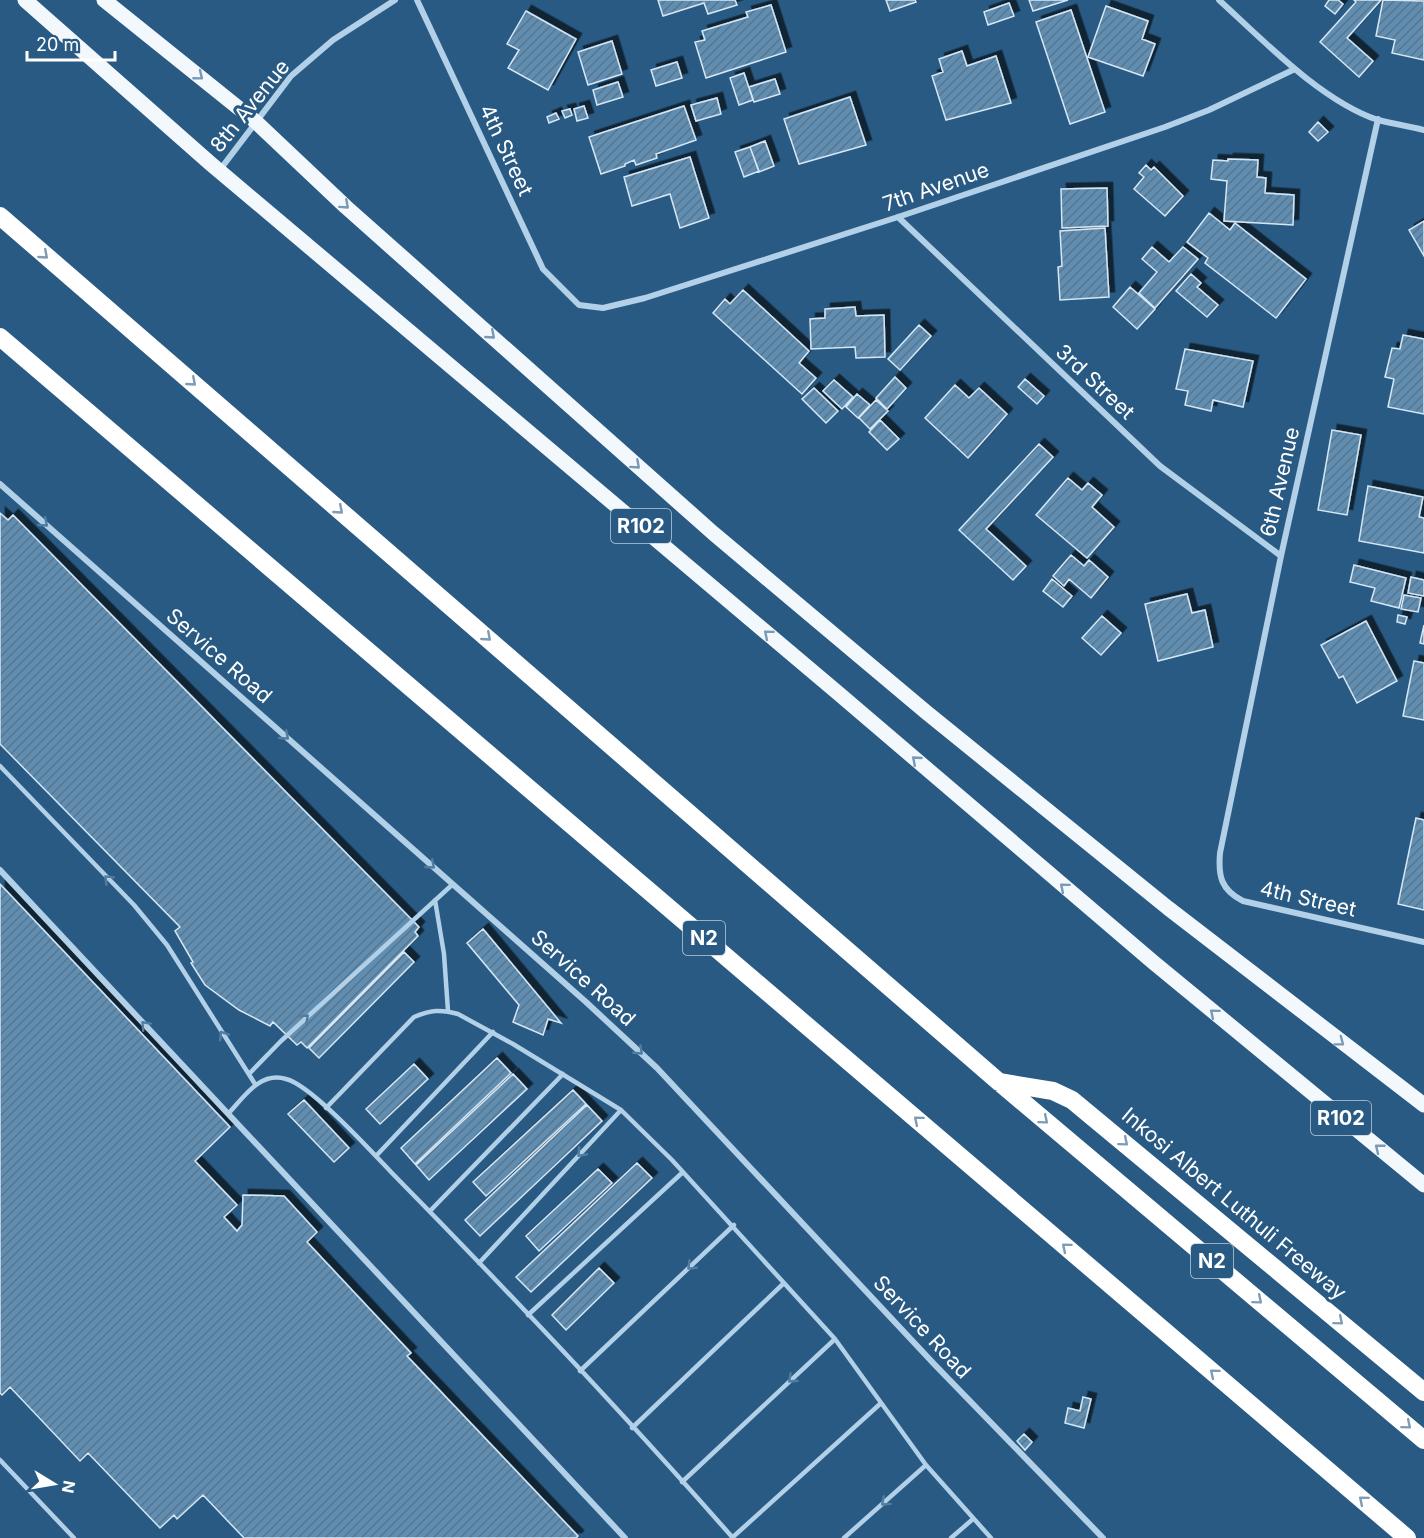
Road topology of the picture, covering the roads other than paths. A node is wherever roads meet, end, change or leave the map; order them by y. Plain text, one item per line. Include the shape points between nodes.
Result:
1 (25, 0) edge
2 (104, 0) edge
3 (394, 0) edge
4 (417, 0) edge
5 (1219, 0) edge
6 (1295, 69) junction
7 (1378, 119) junction
8 (256, 122) junction
9 (1424, 130) edge
10 (219, 171) junction
11 (0, 216) edge
12 (898, 217) junction
13 (579, 304) joint
14 (0, 337) edge
15 (0, 484) edge
16 (1281, 556) junction
17 (0, 766) edge
18 (1220, 853) joint
19 (0, 870) edge
20 (453, 884) junction
21 (435, 900) junction
22 (1424, 942) edge
23 (448, 1011) junction
24 (493, 1032) junction
25 (249, 1074) junction
26 (563, 1074) junction
27 (999, 1082) junction
28 (255, 1084) junction
29 (1424, 1105) edge
30 (326, 1108) junction
31 (621, 1110) junction
32 (228, 1114) junction
33 (376, 1156) junction
34 (683, 1172) junction
35 (1424, 1185) edge
36 (430, 1211) junction
37 (734, 1225) junction
38 (479, 1263) junction
39 (784, 1282) junction
40 (528, 1315) junction
41 (835, 1339) junction
42 (580, 1371) junction
43 (1424, 1392) edge
44 (880, 1404) junction
45 (632, 1428) junction
46 (1424, 1440) edge
47 (0, 1460) edge
48 (926, 1465) junction
49 (682, 1482) junction
50 (973, 1519) junction
51 (74, 1538) edge
52 (625, 1538) edge
53 (733, 1538) edge
54 (844, 1538) edge
55 (951, 1538) edge
56 (991, 1538) edge
57 (1104, 1538) edge
58 (1407, 1538) edge

1 - 10 main road, R102
2 -> 8 main road, R102
3 - 8 street, 8th Avenue via 333,40 291,76
4 - 13 street, 4th Street via 543,269
5 - 6 street
6 - 7 street
6 - 12 street, 7th Avenue via 1165,127
7 - 9 street
7 - 16 street, 6th Avenue
8 - 10 street, 8th Avenue
8 -> 29 main road, R102 via 346,207 713,533 1013,785 1293,1007
35 -> 10 main road, R102
11 -> 27 highway, N2
12 - 13 street, 7th Avenue via 623,305 603,308
12 - 16 street, 3rd Street via 1160,466
58 -> 14 highway, N2
15 -> 20 street, Service Road
16 - 18 street, 6th Avenue
25 -> 17 lane via 134,904
18 - 22 street, 4th Street via 1219,878 1232,895 1243,901
32 -> 19 street
20 - 21 lane
20 -> 57 street, Service Road via 657,1068 935,1365
21 - 23 lane
25 -> 21 lane
23 - 24 lane
23 - 30 lane via 427,1011 414,1017
24 - 26 lane
24 - 33 lane
25 - 28 lane
26 - 31 lane
26 - 36 lane
27 -> 43 highway, Inkosi Albert Luthuli Freeway via 1053,1091 1072,1100
27 -> 46 highway, N2
28 - 30 lane via 285,1078 300,1085
28 - 32 lane
30 - 33 lane
31 - 34 lane
31 -> 38 lane
32 - 52 street
33 - 36 lane
34 - 37 lane
34 - 40 lane
36 - 38 lane
37 - 39 lane
37 -> 42 lane
38 - 40 lane
39 - 41 lane
39 - 45 lane
40 - 42 lane
41 - 44 lane
41 -> 49 lane
42 - 45 lane
44 - 48 lane
44 - 53 lane
45 - 49 lane
47 - 51 lane
48 - 50 lane
48 -> 54 lane
49 - 53 lane
50 - 55 lane
50 - 56 lane

